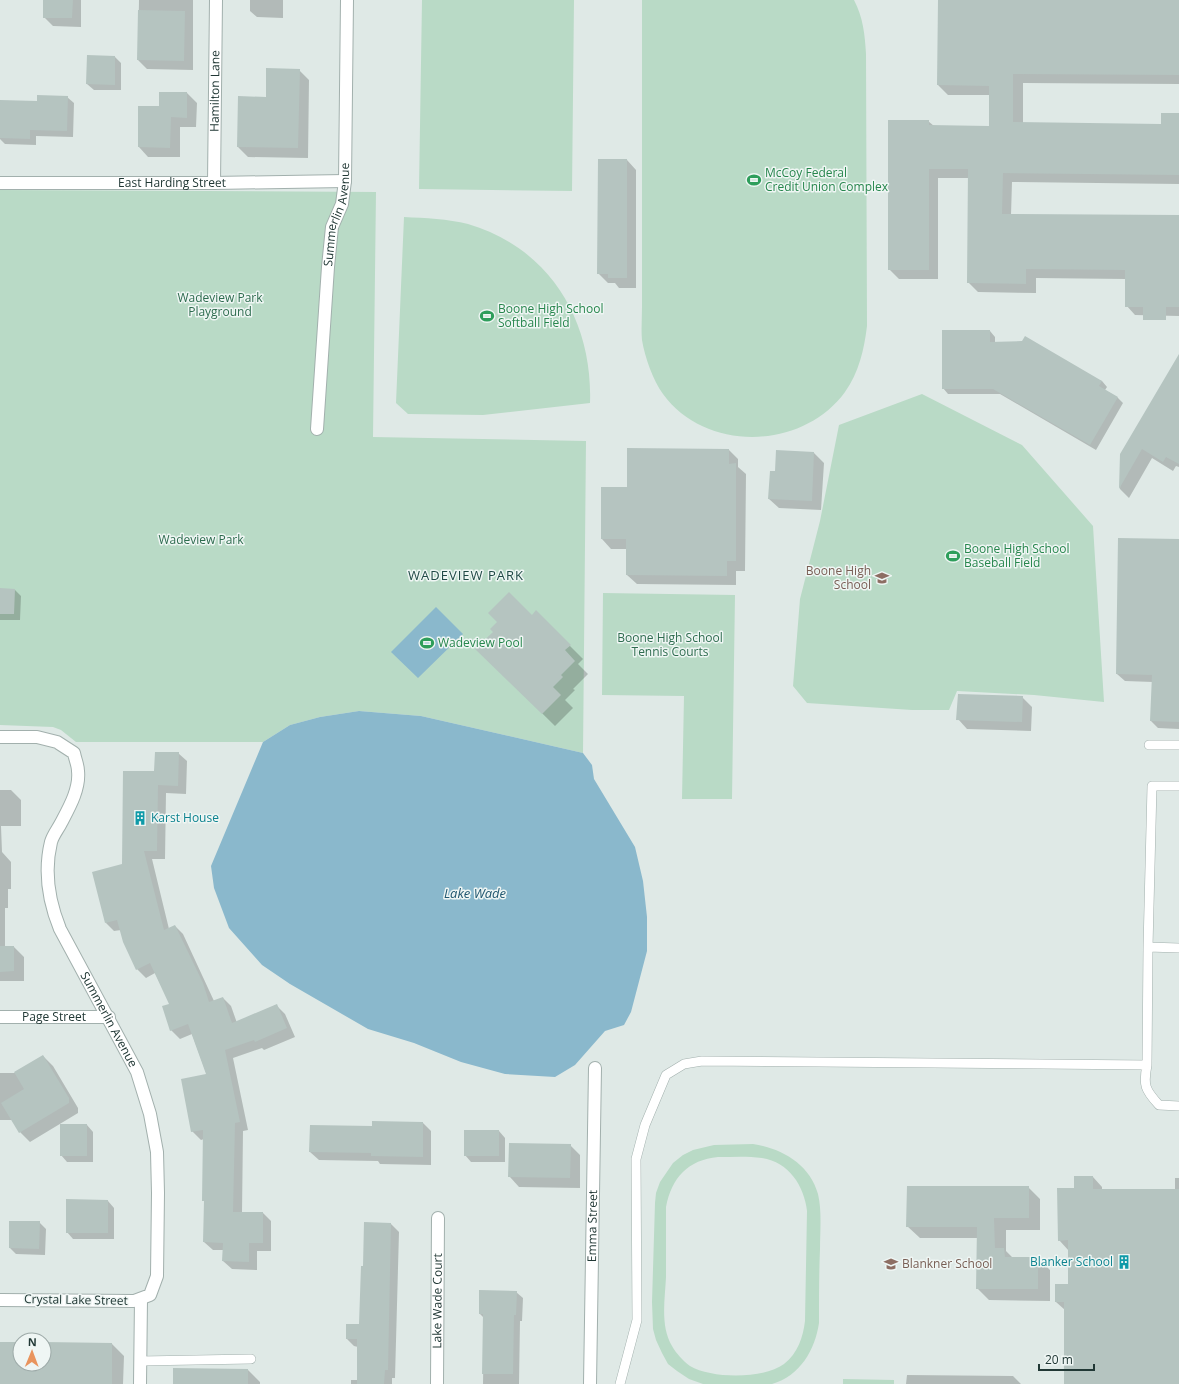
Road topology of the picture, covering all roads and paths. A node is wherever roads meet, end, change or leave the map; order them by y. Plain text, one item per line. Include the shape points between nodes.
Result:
1 (216, 0) edge
2 (347, 0) edge
3 (345, 181) junction
4 (0, 183) edge
5 (214, 183) junction
6 (317, 429) dead end
7 (0, 737) edge
8 (1149, 745) dead end
9 (1179, 745) edge
10 (1179, 786) edge
11 (1148, 947) junction
12 (1179, 948) edge
13 (0, 1017) edge
14 (109, 1017) junction
15 (1147, 1065) junction
16 (595, 1068) dead end
17 (1179, 1106) edge
18 (438, 1218) dead end
19 (146, 1297) junction
20 (0, 1300) edge
21 (251, 1359) dead end
22 (141, 1361) junction
23 (140, 1384) edge
24 (437, 1384) edge
25 (590, 1384) edge
26 (620, 1384) edge

1 - 5 street, Hamilton Lane
2 - 3 street, Summerlin Avenue
3 - 5 street, East Harding Street
3 - 6 street, Summerlin Avenue via 342,204 332,227
4 - 5 street, East Harding Street
7 - 14 street, Summerlin Avenue via 37,737 57,742 74,753 78,785 52,840 48,883 52,910 60,929
8 - 9 lane
10 - 11 lane via 1152,786
11 - 12 lane
11 - 15 lane
13 - 14 street, Page Street
14 - 19 street, Summerlin Avenue via 137,1072 150,1114 157,1152 157,1276
15 - 17 lane via 1145,1086 1149,1095 1159,1105
15 - 26 lane via 702,1061 684,1064 666,1075 645,1125 636,1159 637,1320
16 - 25 street, Emma Street
18 - 24 street, Lake Wade Court
19 - 20 street, Crystal Lake Street via 134,1301
19 - 22 street
21 - 22 lane
22 - 23 street

